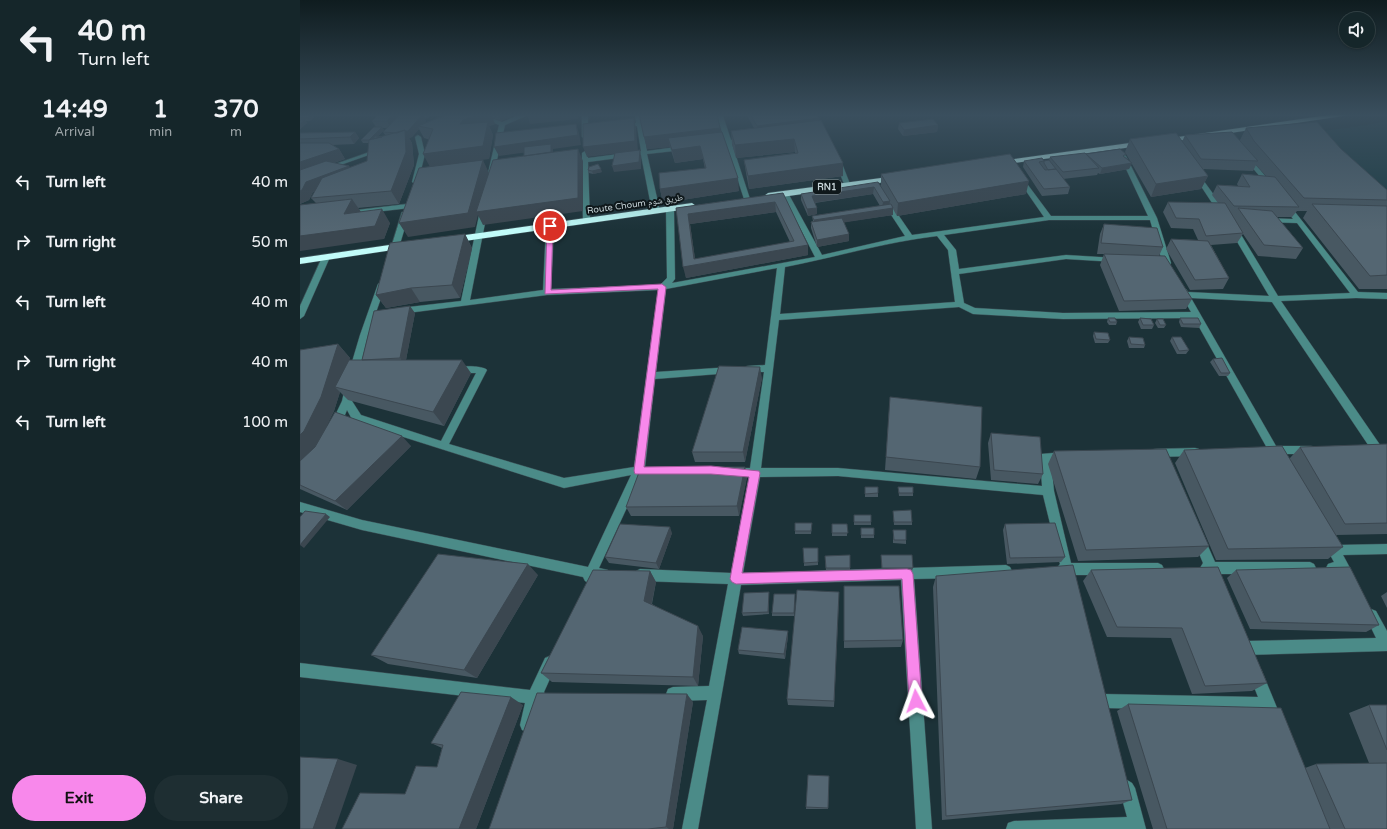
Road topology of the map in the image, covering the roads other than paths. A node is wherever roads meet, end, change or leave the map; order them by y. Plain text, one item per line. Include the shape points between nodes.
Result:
1 (342, 153) dead end
2 (375, 153) edge
3 (422, 153) edge
4 (496, 153) edge
5 (585, 153) edge
6 (644, 153) joint
7 (732, 153) edge
8 (1090, 153) edge
9 (1122, 153) edge
10 (1241, 153) edge
11 (836, 157) edge
12 (585, 160) junction
13 (352, 162) junction
14 (562, 163) edge
15 (993, 164) edge
16 (1189, 164) edge
17 (1013, 168) junction
18 (321, 170) edge
19 (499, 171) edge
20 (484, 173) dead end
21 (491, 175) junction
22 (903, 177) edge
23 (847, 184) junction
24 (877, 187) junction
25 (785, 193) junction
26 (751, 198) joint
27 (485, 200) edge
28 (701, 205) edge
29 (408, 206) junction
30 (670, 210) junction
31 (656, 212) junction
32 (336, 214) edge
33 (1299, 216) junction
34 (1049, 218) junction
35 (1154, 218) junction
36 (1256, 219) edge
37 (586, 221) junction
38 (550, 226) junction
39 (939, 234) junction
40 (477, 236) junction
41 (910, 237) junction
42 (440, 241) edge
43 (410, 245) edge
44 (395, 247) junction
45 (326, 257) junction
46 (820, 258) junction
47 (1127, 260) edge
48 (300, 261) edge
49 (390, 262) edge
50 (1151, 262) edge
51 (781, 265) junction
52 (955, 272) junction
53 (385, 277) edge
54 (1178, 282) edge
55 (662, 287) junction
56 (547, 292) junction
57 (1185, 295) junction
58 (1356, 295) junction
59 (1387, 296) edge
60 (1275, 299) junction
61 (465, 303) junction
62 (960, 304) junction
63 (395, 311) edge
64 (1197, 315) junction
65 (300, 316) edge
66 (775, 317) junction
67 (769, 368) junction
68 (442, 370) edge
69 (651, 376) junction
70 (347, 401) junction
71 (331, 433) edge
72 (443, 446) junction
73 (1260, 450) edge
74 (1274, 450) junction
75 (1321, 450) edge
76 (1360, 450) edge
77 (1382, 450) edge
78 (1209, 451) edge
79 (1147, 453) edge
80 (1162, 453) junction
81 (1076, 456) edge
82 (1387, 464) edge
83 (1168, 467) edge
84 (1286, 470) edge
85 (639, 471) junction
86 (660, 471) edge
87 (726, 471) edge
88 (755, 473) junction
89 (1048, 491) junction
90 (300, 507) edge
91 (1193, 525) edge
92 (1322, 530) edge
93 (1334, 550) junction
94 (1387, 550) edge
95 (1197, 568) edge
96 (1212, 568) junction
97 (1344, 568) junction
98 (1066, 569) junction
99 (1166, 569) edge
100 (1019, 570) edge
101 (1050, 570) edge
102 (591, 573) junction
103 (614, 574) edge
104 (907, 574) junction
105 (630, 575) edge
106 (736, 579) junction
107 (1352, 581) edge
108 (1218, 583) edge
109 (1070, 584) edge
110 (585, 587) edge
111 (1364, 602) edge
112 (1240, 634) edge
113 (1246, 648) junction
114 (556, 649) edge
115 (300, 670) edge
116 (1099, 686) edge
117 (715, 693) junction
118 (660, 694) edge
119 (534, 697) junction
120 (550, 697) edge
121 (1103, 701) junction
122 (1269, 704) junction
123 (1107, 716) edge
124 (1281, 734) edge
125 (522, 741) edge
126 (1124, 776) edge
127 (1137, 827) edge
128 (690, 829) edge
129 (924, 829) edge
130 (1014, 829) edge

1 - 13 street
2 - 13 street
3 - 29 street via 419,181
4 - 21 street
5 - 12 street
6 - 12 street
6 - 31 street
7 - 26 street
8 - 17 highway
9 - 35 street
10 - 33 street
11 - 23 street
12 - 14 street
12 - 37 street
13 - 18 street
15 - 17 highway
16 - 60 street via 1227,218
17 - 34 street
19 - 21 street
20 - 21 street
22 - 24 highway, RN1
23 - 24 highway, RN1
23 - 25 highway, RN1
24 - 41 street
25 - 26 highway, RN1
25 - 46 street
27 - 40 street
28 - 30 highway, Route Choum طريق شوم
29 - 32 street
29 - 44 street
30 - 31 highway, Route Choum طريق شوم
30 - 55 street via 671,279
31 - 37 highway, Route Choum طريق شوم
33 - 36 street
33 - 58 street
34 - 35 street
34 - 39 street
35 - 50 street via 1168,266
37 - 38 highway, Route Choum طريق شوم
38 - 40 highway, Route Choum طريق شوم
38 - 56 street
39 - 41 street
39 - 52 street via 952,250
40 - 42 highway, Route Choum طريق شوم
40 - 61 street
41 - 46 street
43 - 44 highway
44 - 45 highway
44 - 49 street
45 - 48 highway
45 - 65 street
46 - 51 street
47 - 52 street via 1066,257
51 - 55 street
51 - 66 street
52 - 62 street
53 - 70 street via 359,370
54 - 57 street
55 - 56 street
55 - 69 street
56 - 61 street
57 - 60 street
57 - 64 street
58 - 59 street
58 - 60 street
60 - 77 street
61 - 63 street
62 - 64 street via 973,311 1063,316
62 - 66 street
64 - 74 street
66 - 67 street
67 - 69 street
67 - 88 street
68 - 72 street via 482,370
69 - 85 street
70 - 71 street
70 - 72 street via 357,418
72 - 85 street via 564,483
73 - 74 street
74 - 75 street
74 - 84 street
76 - 77 street
77 - 82 street
78 - 80 street
79 - 80 street
80 - 83 street
81 - 89 street via 1045,457
85 - 86 street
85 - 102 street
87 - 88 street
88 - 89 street via 838,472
88 - 106 street
89 - 98 street
90 - 102 street via 362,525
91 - 96 street
92 - 93 street
93 - 94 street
93 - 97 street
95 - 96 street
96 - 97 street
96 - 108 street
97 - 107 street
98 - 99 street
98 - 101 street
98 - 109 street
100 - 104 street
102 - 103 street
102 - 110 street
104 - 106 street
104 - 129 street
105 - 106 street
106 - 117 street
111 - 113 street via 1387,644
112 - 113 street
113 - 122 street
114 - 119 street
115 - 119 street
116 - 121 street
117 - 118 street
117 - 128 street
119 - 120 street
119 - 125 street
121 - 122 street
121 - 123 street
122 - 124 street
126 - 127 street
127 - 130 street

